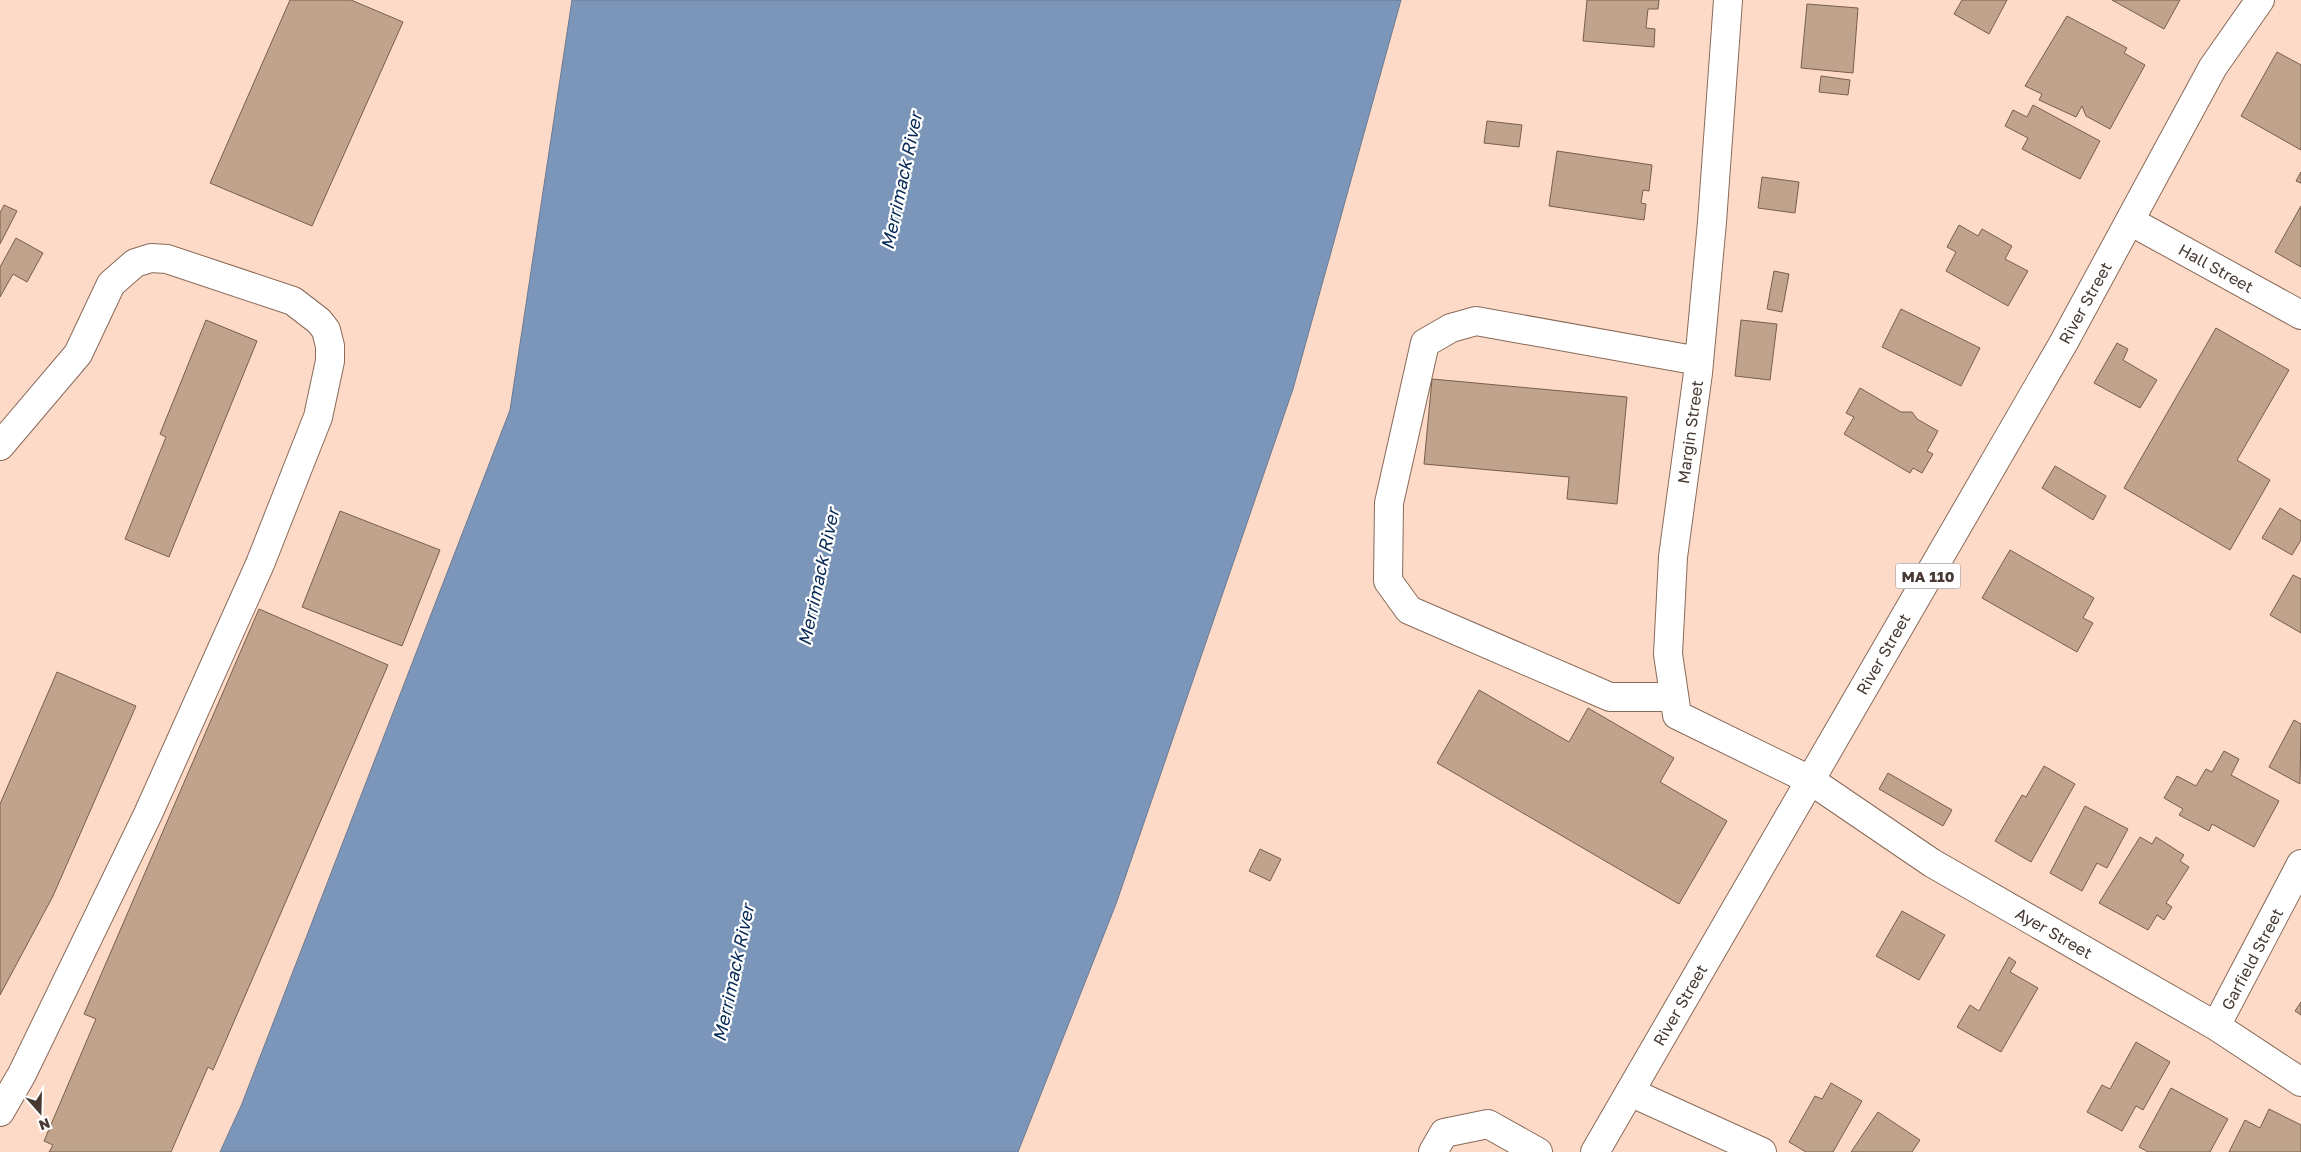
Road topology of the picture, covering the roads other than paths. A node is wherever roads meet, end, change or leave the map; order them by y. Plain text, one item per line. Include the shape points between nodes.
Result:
1 (1728, 0) edge
2 (2260, 0) edge
3 (2130, 220) junction
4 (2301, 315) edge
5 (1699, 361) junction
6 (0, 446) edge
7 (1674, 698) junction
8 (1810, 780) junction
9 (2301, 864) edge
10 (2216, 1026) junction
11 (2301, 1082) edge
12 (1630, 1092) junction
13 (0, 1112) edge
14 (1434, 1152) edge
15 (1538, 1152) edge
16 (1595, 1152) edge
17 (1762, 1152) edge

1 - 5 street, Margin Street
2 - 3 street, River Street / MA 110 via 2213,67
3 - 4 street, Hall Street
3 - 8 street, River Street / MA 110 via 2064,342
5 - 7 street, Margin Street via 1672,557 1668,654
5 - 7 street via 1476,321 1451,328 1425,343 1389,504 1388,581 1409,610 1610,696
6 - 13 street via 78,354 112,284 135,262 167,259 293,301 310,312 326,330 330,361 318,417 260,564 148,814 22,1074
7 - 8 street, Margin Street via 1677,715
8 - 10 street, Ayer Street via 1932,863
8 - 12 street, River Street / MA 110
9 - 10 street, Garfield Street
10 - 11 street, Ayer Street
12 - 16 street, River Street / MA 110
12 - 17 street
14 - 15 street via 1444,1133 1488,1124

